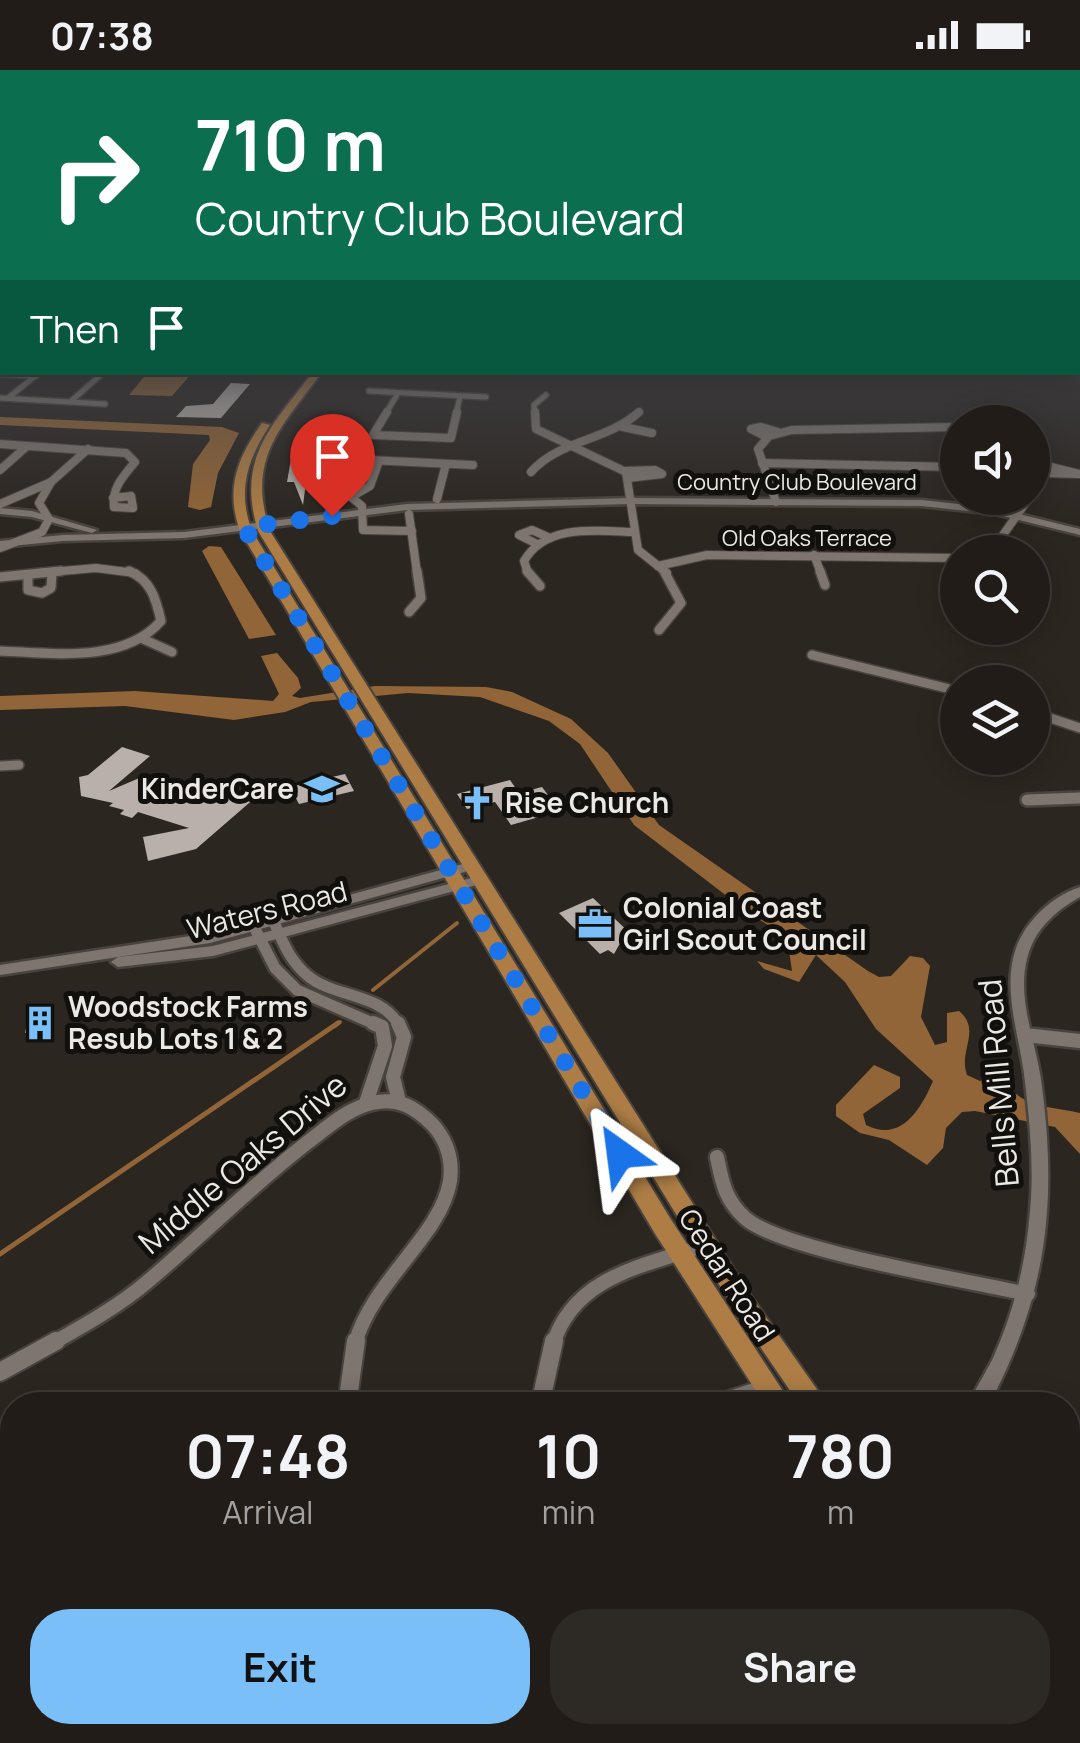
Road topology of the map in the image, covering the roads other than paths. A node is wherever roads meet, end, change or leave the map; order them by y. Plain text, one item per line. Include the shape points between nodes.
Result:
1 (37, 375) edge
2 (101, 375) edge
3 (302, 375) edge
4 (316, 375) edge
5 (369, 391) dead end
6 (398, 393) junction
7 (546, 395) dead end
8 (460, 396) junction
9 (486, 397) dead end
10 (4, 398) edge
11 (70, 402) junction
12 (105, 404) dead end
13 (640, 412) dead end
14 (623, 427) junction
15 (940, 427) edge
16 (778, 432) junction
17 (652, 434) dead end
18 (413, 436) junction
19 (767, 437) junction
20 (0, 444) edge
21 (27, 446) junction
22 (573, 447) junction
23 (88, 449) junction
24 (328, 458) dead end
25 (379, 460) junction
26 (402, 462) junction
27 (762, 463) junction
28 (446, 464) junction
29 (473, 465) dead end
30 (940, 467) edge
31 (0, 470) edge
32 (531, 472) dead end
33 (51, 482) junction
34 (113, 498) dead end
35 (436, 499) junction
36 (630, 501) junction
37 (776, 502) junction
38 (940, 504) edge
39 (0, 507) edge
40 (362, 509) junction
41 (410, 514) dead end
42 (1016, 515) joint
43 (49, 519) junction
44 (260, 522) junction
45 (243, 524) junction
46 (412, 531) junction
47 (635, 532) junction
48 (1080, 532) edge
49 (1002, 535) edge
50 (550, 538) junction
51 (24, 542) junction
52 (537, 544) junction
53 (0, 546) edge
54 (814, 555) junction
55 (940, 558) edge
56 (658, 566) junction
57 (52, 574) junction
58 (0, 577) edge
59 (28, 577) junction
60 (540, 586) dead end
61 (826, 586) dead end
62 (409, 612) dead end
63 (659, 630) dead end
64 (143, 639) junction
65 (0, 651) edge
66 (172, 652) dead end
67 (812, 655) dead end
68 (940, 687) edge
69 (1050, 718) edge
70 (1080, 728) edge
71 (19, 765) dead end
72 (0, 766) edge
73 (1080, 798) edge
74 (1027, 800) dead end
75 (464, 876) junction
76 (1080, 891) edge
77 (276, 928) junction
78 (257, 933) junction
79 (0, 970) edge
80 (1025, 1035) junction
81 (1080, 1041) edge
82 (399, 1102) junction
83 (366, 1103) junction
84 (717, 1157) dead end
85 (706, 1245) junction
86 (681, 1254) junction
87 (1028, 1294) junction
88 (0, 1372) edge
89 (349, 1392) edge
90 (543, 1392) edge
91 (770, 1392) edge
92 (806, 1392) edge
93 (986, 1392) edge

1 - 10 street
2 - 11 street
3 - 45 main road, Cedar Road via 242,462 237,496
4 - 44 main road, Cedar Road via 258,459 253,492
5 - 6 street
6 - 8 street
6 - 18 street via 373,435
7 - 22 street via 534,406 533,425
8 - 9 street
8 - 18 street via 451,438
10 - 11 street
11 - 12 street
13 - 14 street
14 - 17 street
14 - 22 street
15 - 16 street
16 - 19 street
16 - 19 street via 752,429
18 - 26 street
19 - 27 street via 758,446
20 - 21 street
21 - 23 street
21 - 31 street
22 - 32 street via 540,460
22 - 36 street via 626,474
23 - 33 street
23 - 34 street via 134,458
24 - 25 street
25 - 26 street
25 - 40 street via 370,486 351,497
26 - 28 street
27 - 30 street
27 - 37 street
28 - 29 street
28 - 35 street
33 - 39 street
33 - 43 street via 38,503
35 - 36 street, Country Club Boulevard
35 - 40 street, Country Club Boulevard
36 - 37 street, Country Club Boulevard
36 - 40 street, Country Club Boulevard
36 - 47 street
37 - 38 street, Country Club Boulevard
39 - 43 street, Country Club Boulevard
40 - 44 street, Country Club Boulevard
40 - 46 street via 366,532
41 - 46 street
42 - 48 street, Country Club Boulevard
42 - 49 street
43 - 45 street, Country Club Boulevard via 100,531
43 - 51 street
44 - 45 street, Country Club Boulevard
44 - 75 main road, Cedar Road via 373,706
45 - 51 street, Country Club Boulevard via 151,538
45 - 75 main road, Cedar Road via 350,704
46 - 62 street via 422,598
47 - 50 street
47 - 56 street via 638,550
50 - 52 street
50 - 52 street via 532,530 519,534
51 - 53 street, Country Club Boulevard
52 - 60 street via 524,561
54 - 55 street, Old Oaks Terrace
54 - 56 street, Old Oaks Terrace via 699,556
54 - 61 street
56 - 63 street via 681,603
57 - 59 street
57 - 59 street via 52,588 42,593 30,592
57 - 64 street via 112,568 141,576 160,621
58 - 59 street
64 - 65 street via 103,650
64 - 66 street
67 - 68 street
69 - 70 street
71 - 72 street
73 - 74 street
75 - 77 street, Waters Road
75 - 85 main road, Cedar Road
75 - 86 main road, Cedar Road
76 - 80 street, Bells Mill Road via 1038,921 1020,956
77 - 78 street, Waters Road
77 - 82 street via 292,960 312,980 384,1008 396,1020 404,1037 394,1072
78 - 79 street, Waters Road via 165,960 63,960
78 - 83 street, Middle Oaks Drive via 275,968 297,990 382,1027 385,1046
80 - 81 street
80 - 87 street, Bells Mill Road via 1035,1096 1039,1234
82 - 83 street
82 - 89 street via 426,1117 446,1141 452,1181 435,1218 371,1302 355,1345
83 - 88 street, Middle Oaks Drive via 252,1185 144,1284
84 - 87 street via 734,1207 781,1237
85 - 86 street
85 - 92 main road, Cedar Road
86 - 90 street via 573,1302 556,1335
86 - 91 main road, Cedar Road
87 - 93 street, Bells Mill Road

